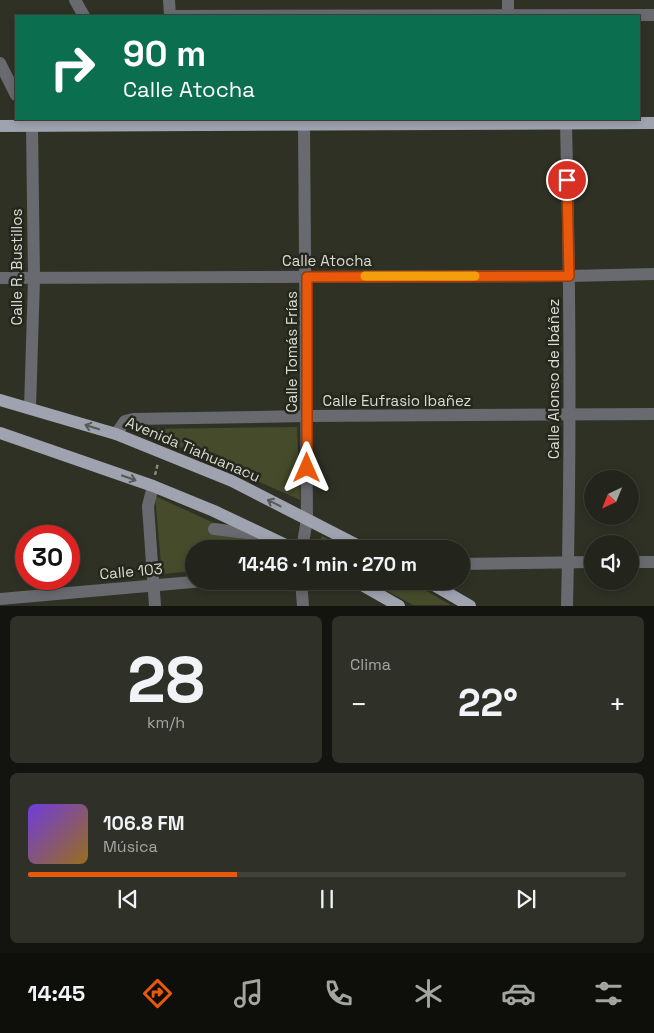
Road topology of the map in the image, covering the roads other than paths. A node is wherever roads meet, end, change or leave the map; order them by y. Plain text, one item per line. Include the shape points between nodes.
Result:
1 (75, 0) edge
2 (169, 0) edge
3 (508, 0) edge
4 (83, 15) edge
5 (170, 15) edge
6 (508, 15) edge
7 (640, 15) edge
8 (654, 15) edge
9 (0, 64) edge
10 (15, 93) edge
11 (509, 121) edge
12 (137, 122) edge
13 (180, 122) edge
14 (30, 123) edge
15 (566, 123) junction
16 (654, 123) edge
17 (304, 125) junction
18 (0, 126) edge
19 (654, 274) edge
20 (569, 276) junction
21 (307, 277) junction
22 (0, 278) edge
23 (34, 279) junction
24 (0, 400) edge
25 (30, 408) junction
26 (654, 414) edge
27 (307, 416) junction
28 (570, 416) junction
29 (0, 433) edge
30 (116, 434) junction
31 (153, 486) junction
32 (307, 520) junction
33 (214, 529) dead end
34 (267, 536) junction
35 (275, 540) edge
36 (304, 540) edge
37 (346, 540) edge
38 (568, 562) junction
39 (584, 562) edge
40 (639, 562) edge
41 (654, 562) edge
42 (470, 564) edge
43 (185, 583) edge
44 (153, 586) junction
45 (302, 590) edge
46 (370, 590) edge
47 (442, 590) edge
48 (0, 598) edge
49 (155, 606) edge
50 (303, 606) edge
51 (398, 606) edge
52 (470, 606) edge
53 (567, 606) edge

1 - 4 street
2 - 5 street
3 - 6 street
7 - 8 street
9 - 10 street
11 - 15 main road
11 - 17 main road
12 - 13 main road
12 - 14 main road
13 - 17 main road
14 - 18 main road
14 - 23 street, Calle R. Bustillos
15 - 16 main road
15 - 20 street, Calle Alonso de Ibáñez
17 - 21 street, Calle Tomás Frías
19 - 20 street, Calle Atocha
20 - 21 street, Calle Atocha
20 - 28 street, Calle Alonso de Ibáñez
21 - 23 street, Calle Atocha
21 - 27 street, Calle Tomás Frías
22 - 23 street, Calle Atocha
23 - 25 street, Calle R. Bustillos
24 - 25 main road, Avenida Tiahuanacu
30 -> 25 main road, Avenida Tiahuanacu
26 - 28 street, Calle Eufrasio Ibañez
27 - 28 street, Calle Eufrasio Ibañez
27 - 30 street, Calle Eufrasio Ibañez via 133,420 125,422
27 - 32 street, Calle Tomás Frías
28 - 38 street, Calle Alonso de Ibáñez
29 -> 31 main road
32 -> 30 main road, Avenida Tiahuanacu via 232,481
31 - 34 main road
31 - 44 street via 148,506
32 - 36 street, Calle Tomás Frías
32 - 37 main road, Avenida Tiahuanacu
33 - 34 street
34 - 35 main road
38 - 39 street
38 - 42 street
38 - 53 street, Calle Alonso de Ibáñez
40 - 41 street
43 - 44 street, Calle 103
44 - 48 street, Calle 103
44 - 49 street
45 - 50 street
46 - 51 main road
47 - 52 main road

